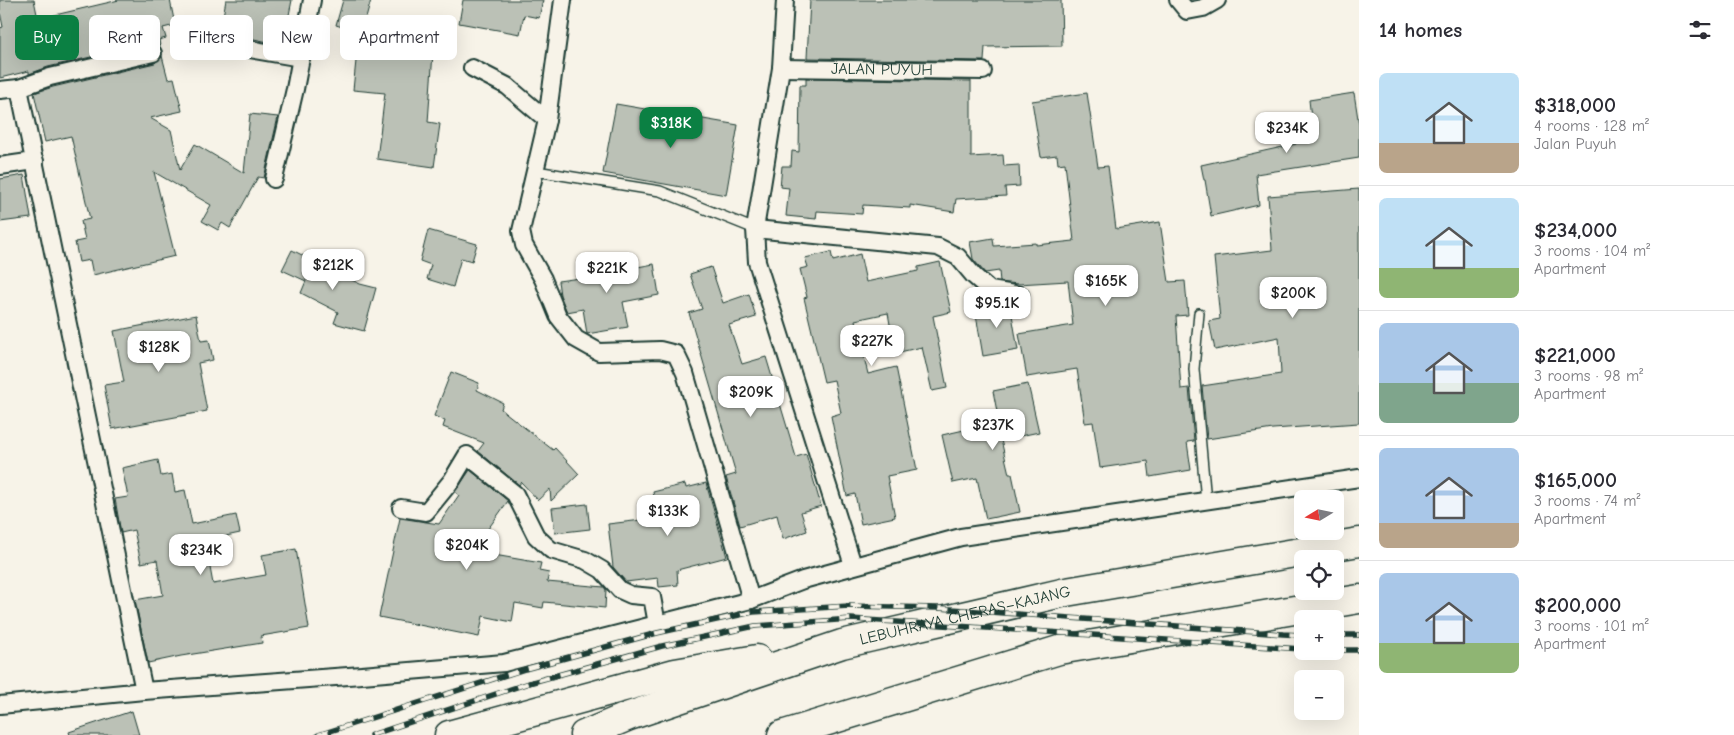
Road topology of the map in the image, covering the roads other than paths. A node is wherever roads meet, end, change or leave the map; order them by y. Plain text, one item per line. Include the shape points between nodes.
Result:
1 (312, 0) edge
2 (563, 0) edge
3 (785, 0) edge
4 (1178, 0) edge
5 (1217, 0) edge
6 (309, 15) edge
7 (123, 60) edge
8 (301, 60) edge
9 (472, 68) dead end
10 (781, 68) junction
11 (983, 71) dead end
12 (19, 88) junction
13 (0, 90) edge
14 (547, 120) junction
15 (35, 161) junction
16 (0, 166) edge
17 (536, 171) junction
18 (274, 179) dead end
19 (754, 229) junction
20 (1020, 295) dead end
21 (1199, 313) dead end
22 (1359, 478) edge
23 (1206, 501) junction
24 (401, 508) dead end
25 (1359, 542) edge
26 (853, 565) junction
27 (1359, 599) edge
28 (751, 600) junction
29 (657, 624) junction
30 (842, 644) junction
31 (144, 691) junction
32 (0, 705) edge
33 (861, 711) junction
34 (449, 735) edge
35 (584, 735) edge
36 (782, 735) edge
37 (822, 735) edge

1 - 6 street
2 - 14 street
3 - 10 street
4 - 5 street via 1187,11 1204,8
7 - 12 street via 50,77
8 - 18 street
9 - 14 street via 507,86
10 - 11 street, JALAN PUYUH
10 - 19 street
12 - 13 street
12 - 15 street
14 - 17 street
15 - 16 street
15 - 31 street
17 - 19 lane via 660,191
17 - 28 street via 520,231 558,316 576,338 599,352 660,350 676,354 685,374
19 - 20 street via 938,247 958,257 990,290
19 - 26 street via 757,262
21 - 23 lane via 1194,369
22 - 23 street
23 - 26 street via 961,538
24 - 29 street via 426,512 467,455 515,494 536,536 552,550 585,560 602,570 620,590 631,595 652,597
25 - 30 highway, LEBUHRAYA CHERAS–KAJANG via 1066,592
26 - 28 street
27 - 33 highway via 1059,650
28 - 29 street
29 - 31 street via 504,662 362,676
30 - 34 highway via 674,673
30 - 35 highway, LEBUHRAYA CHERAS–KAJANG via 629,716
31 - 32 street
33 - 36 highway
33 - 37 highway

